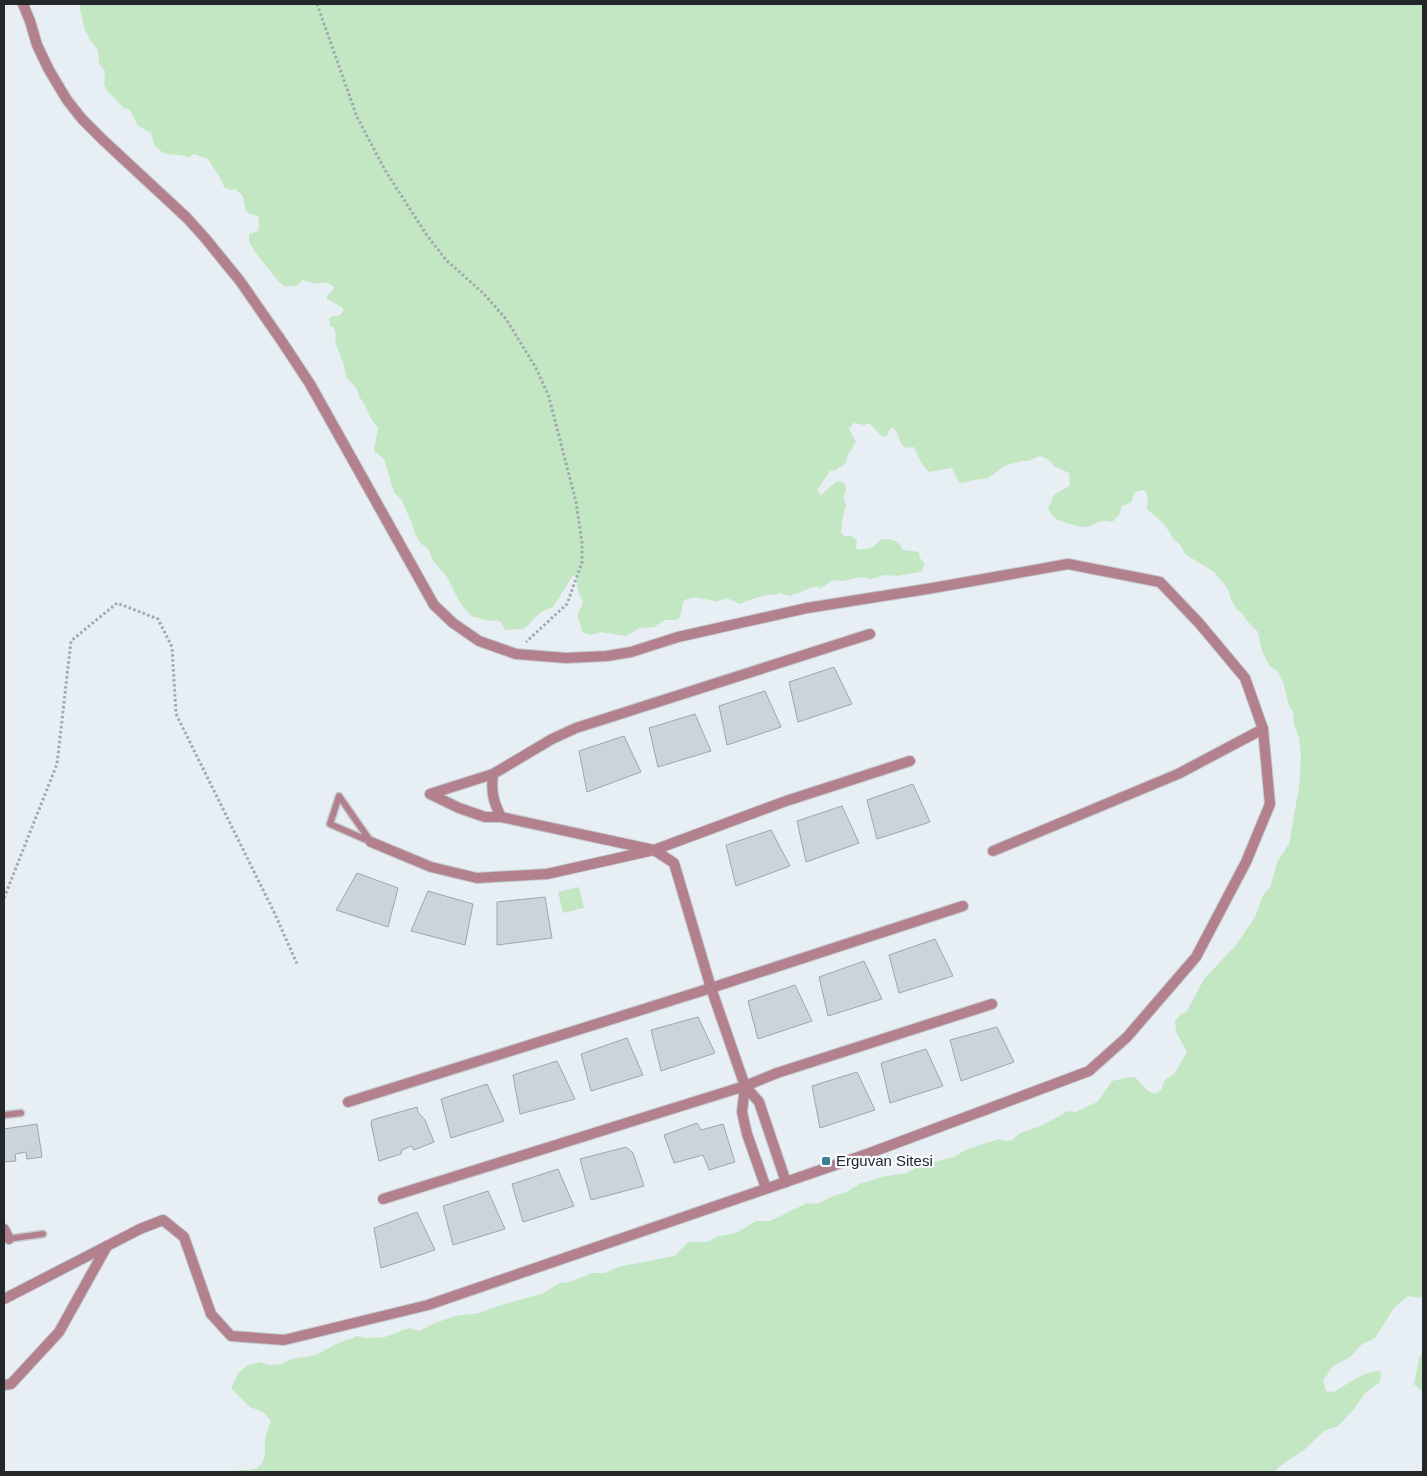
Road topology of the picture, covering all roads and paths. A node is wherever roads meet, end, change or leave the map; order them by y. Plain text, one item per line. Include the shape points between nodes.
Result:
1 (23, 4) edge
2 (317, 4) edge
3 (870, 634) dead end
4 (516, 654) junction
5 (1263, 729) junction
6 (910, 761) dead end
7 (493, 774) junction
8 (501, 817) junction
9 (371, 842) junction
10 (654, 850) junction
11 (993, 851) dead end
12 (4, 898) edge
13 (963, 906) dead end
14 (298, 966) dead end
15 (711, 988) junction
16 (992, 1004) dead end
17 (745, 1086) junction
18 (348, 1102) dead end
19 (21, 1112) dead end
20 (4, 1116) edge
21 (786, 1182) junction
22 (766, 1188) junction
23 (383, 1199) dead end
24 (4, 1229) edge
25 (43, 1234) dead end
26 (6, 1239) edge
27 (107, 1246) junction
28 (4, 1299) edge
29 (4, 1385) edge

1 - 4 street via 37,44 67,100 82,119 205,238 281,340 310,384 434,605 465,633
2 - 4 path via 357,117 385,170 446,260 506,319 536,368 549,397 576,502 582,562 567,604
3 - 7 street via 576,728
4 - 5 street via 548,658 632,652 678,637 807,608 1068,564 1160,582 1245,678
5 - 11 street via 1178,774
5 - 21 street via 1270,804 1246,862 1196,956 1127,1037 1089,1071
6 - 10 street via 786,801
7 - 8 street via 493,801
7 - 8 street via 430,794 485,817
8 - 10 street
9 - 9 lane via 330,824 339,796 366,834
9 - 10 street via 431,867 477,878 546,874
10 - 15 street via 674,863
12 - 14 path via 57,764 71,641 117,603 158,619 172,647 176,714
13 - 15 street
15 - 17 street
15 - 18 street
16 - 17 street
17 - 21 street via 760,1102
17 - 22 street via 742,1112
17 - 23 street
19 - 20 lane
21 - 22 street
22 - 27 street via 428,1304 284,1340 231,1336 211,1314 184,1237 163,1220
24 - 26 street
25 - 26 lane
27 - 28 street
27 - 29 street via 59,1332 11,1384

